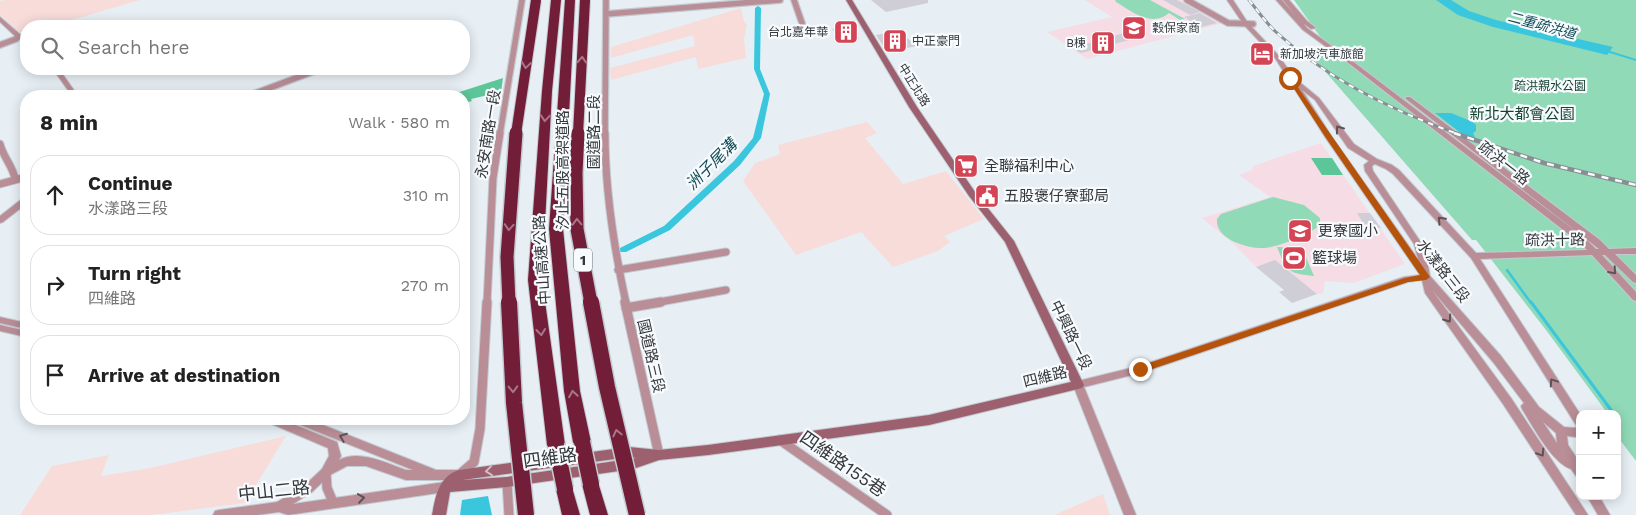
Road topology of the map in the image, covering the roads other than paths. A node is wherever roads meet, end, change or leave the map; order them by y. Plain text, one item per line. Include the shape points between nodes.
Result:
1 (522, 0) edge
2 (536, 0) edge
3 (556, 0) edge
4 (570, 0) edge
5 (585, 0) edge
6 (606, 0) edge
7 (780, 0) edge
8 (794, 0) edge
9 (848, 0) edge
10 (1187, 0) edge
11 (1230, 0) edge
12 (1236, 0) edge
13 (1279, 0) edge
14 (1286, 0) edge
15 (762, 1) edge
16 (606, 14) junction
17 (0, 19) edge
18 (802, 23) dead end
19 (1249, 24) junction
20 (20, 38) edge
21 (16, 39) junction
22 (0, 45) edge
23 (60, 75) edge
24 (304, 75) edge
25 (1290, 78) junction
26 (71, 90) edge
27 (264, 90) edge
28 (1, 149) edge
29 (1374, 161) junction
30 (20, 179) edge
31 (15, 180) junction
32 (962, 181) joint
33 (0, 184) edge
34 (20, 205) edge
35 (0, 220) edge
36 (1636, 251) edge
37 (726, 252) dead end
38 (1609, 252) junction
39 (1596, 253) junction
40 (1474, 256) junction
41 (618, 267) junction
42 (1426, 277) junction
43 (1636, 280) edge
44 (726, 290) dead end
45 (1636, 298) edge
46 (626, 308) junction
47 (0, 320) edge
48 (20, 325) edge
49 (0, 328) edge
50 (20, 333) edge
51 (1078, 385) junction
52 (1518, 387) junction
53 (1576, 416) edge
54 (286, 425) edge
55 (312, 425) edge
56 (1561, 431) junction
57 (1576, 433) edge
58 (780, 440) junction
59 (659, 455) junction
60 (1576, 466) edge
61 (1576, 468) edge
62 (326, 472) junction
63 (437, 475) junction
64 (459, 475) junction
65 (507, 482) junction
66 (445, 487) junction
67 (1595, 500) edge
68 (333, 502) junction
69 (279, 508) junction
70 (219, 515) edge
71 (439, 515) edge
72 (509, 515) edge
73 (526, 515) edge
74 (571, 515) edge
75 (599, 515) edge
76 (636, 515) edge
77 (888, 515) edge
78 (1130, 515) edge
79 (1582, 515) edge
80 (1604, 515) edge

1 - 64 street, 永安南路一段 via 493,178 480,429 474,462
2 -> 73 highway, bridge via 514,150 507,258 514,403
3 -> 74 highway, 中山高速公路, bridge via 535,280 556,445
75 -> 4 highway, 中山高速公路 / 1, bridge via 572,390 556,229
76 -> 5 highway, 汐止五股高架道路 / 1, bridge via 606,387 577,230 576,173
6 - 16 street, 國道路二段
7 - 15 street
8 - 18 street
9 - 32 main road, 中正北路 via 894,78
10 - 19 street via 1228,23
11 - 19 street
12 - 19 street
13 - 39 street, 疏洪一路 via 1305,29
14 - 38 street, 疏洪一路 via 1305,22
15 - 16 street
16 - 41 street, 國道路二段 via 605,161
17 - 21 street via 19,36
19 - 25 street, 水漾路三段 via 1277,56
20 - 21 street
21 - 22 street
23 - 26 street
24 - 27 street
29 -> 25 street via 1351,146 1317,99
25 - 42 street, 水漾路三段
28 - 31 street
40 -> 29 street via 1396,172
29 - 42 street via 1368,165 1369,171 1418,244
30 - 31 street
31 - 33 street
32 - 51 main road, 中興路一段 via 1009,242
34 - 35 street
36 - 38 street, 疏洪十路
37 - 41 street
38 - 39 street, 疏洪十路
38 - 43 street, 疏洪一路
39 - 40 street, 疏洪十路
39 -> 45 street, 疏洪一路
53 -> 40 street
41 - 46 street, 國道路三段
42 - 51 street, 四維路 via 1408,280 1140,369
42 - 52 street, 水漾路三段
42 -> 79 street via 1428,290
44 - 46 street
46 - 59 street, 國道路三段
47 - 48 street
49 - 50 street
51 - 58 main road, 四維路 via 929,420
51 - 78 street, 中興路一段
52 - 56 street, 水漾路三段 via 1535,410
52 - 61 street via 1520,398 1557,452
54 - 62 street via 333,444 335,456
63 -> 55 street
56 - 57 street
56 - 60 street via 1563,446
58 - 59 main road, 四維路
58 - 77 street, 四維路155巷
59 -> 64 main road, 四維路 via 629,452
59 - 65 main road, 四維路 via 634,464
62 - 63 street via 346,461 357,460 406,475
62 - 68 street, 中山二路 via 327,488
62 - 69 street via 308,489
63 - 64 street
64 - 66 main road
65 - 66 main road, 四維路
65 - 72 street
68 -> 66 street, 中山二路
66 - 71 main road
67 - 80 street
68 - 69 street, 中山二路 via 288,510
69 - 70 street, 中山二路

